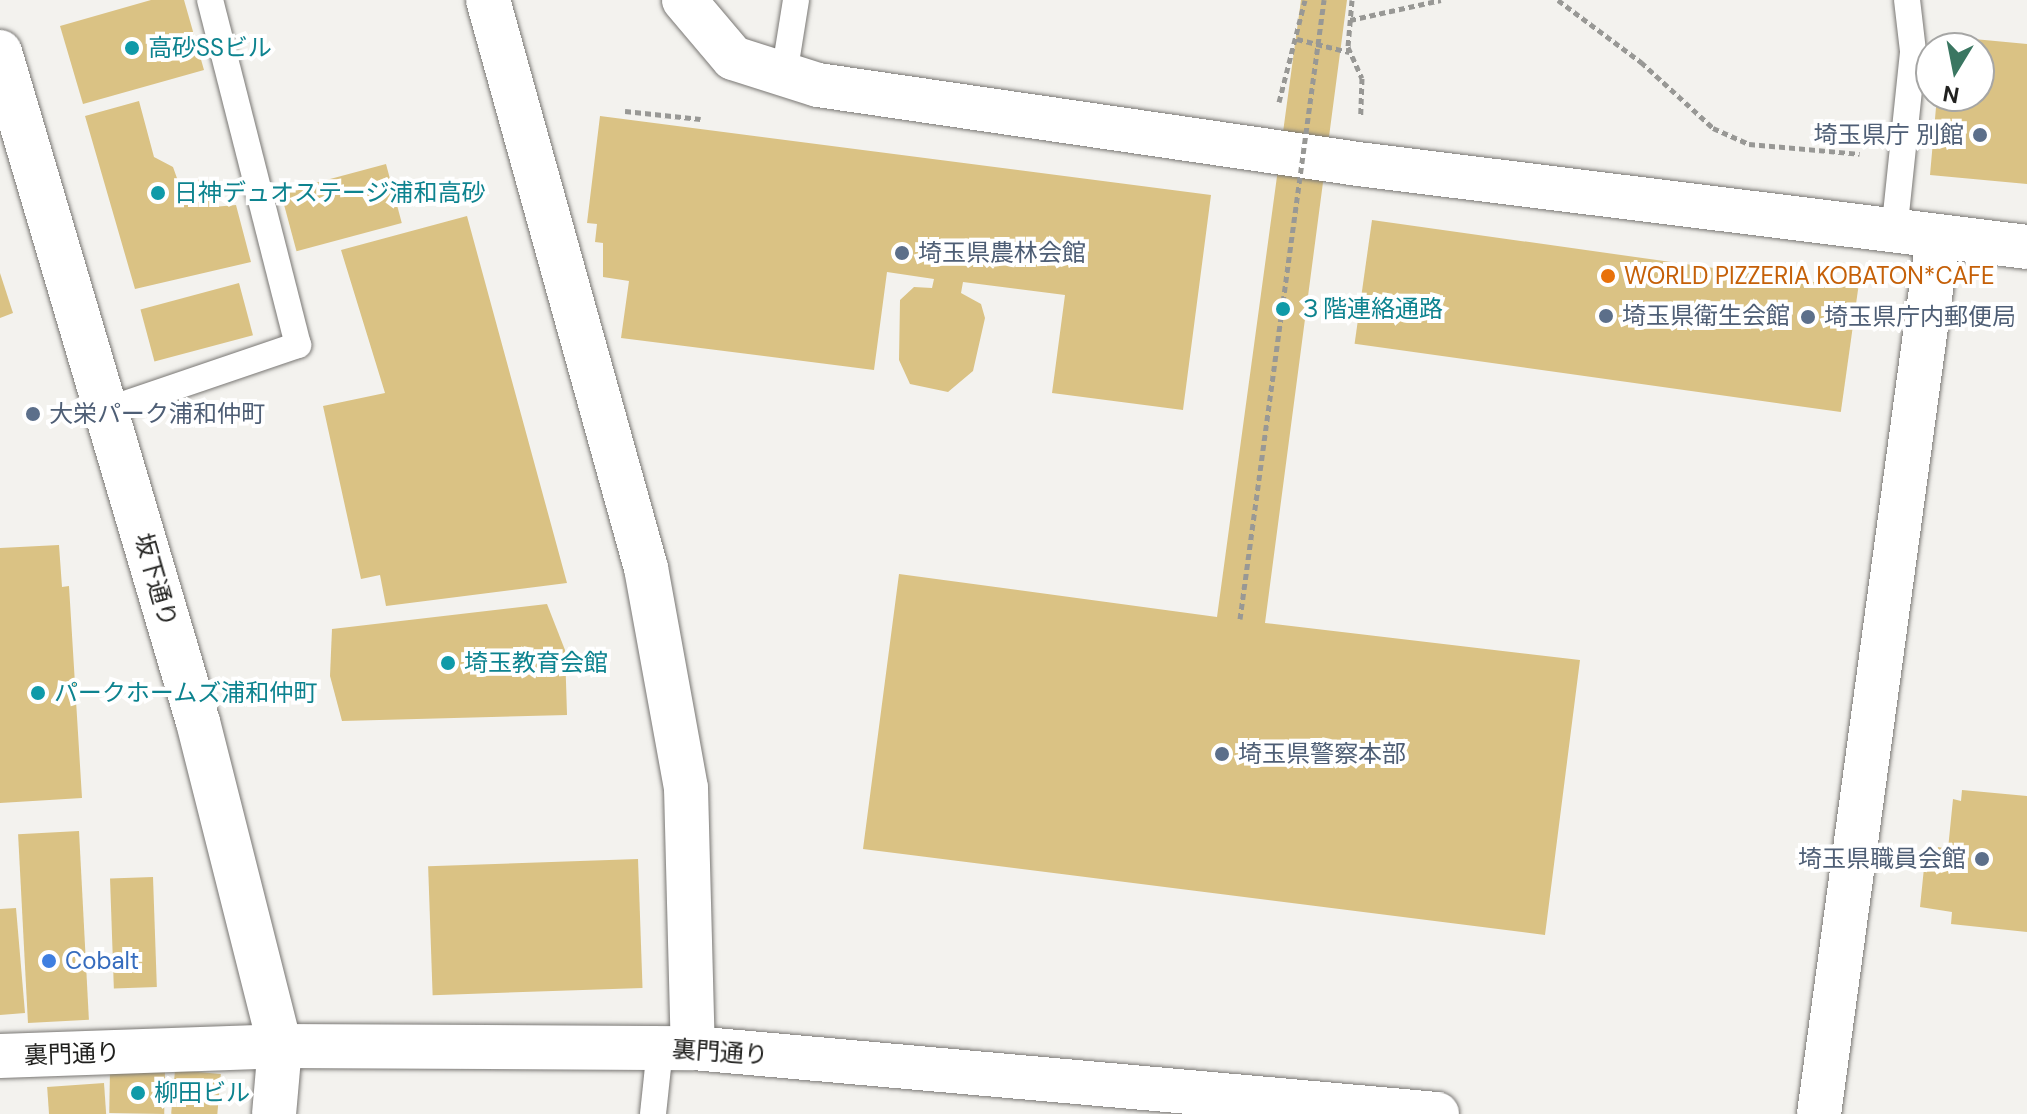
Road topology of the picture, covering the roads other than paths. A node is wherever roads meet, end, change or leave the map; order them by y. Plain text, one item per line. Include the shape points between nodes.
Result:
1 (210, 0) edge
2 (488, 0) edge
3 (684, 0) edge
4 (796, 0) edge
5 (1907, 0) edge
6 (0, 52) edge
7 (784, 75) junction
8 (1894, 233) junction
9 (1938, 238) junction
10 (2027, 247) edge
11 (107, 410) junction
12 (280, 1046) junction
13 (676, 1048) junction
14 (0, 1056) edge
15 (274, 1114) edge
16 (653, 1114) edge
17 (1437, 1114) edge
18 (1819, 1114) edge

1 - 11 lane via 298,345
2 - 13 street via 646,568 686,788
3 - 7 street via 733,58
4 - 7 lane
5 - 8 lane via 1913,51
6 - 11 street, 坂下通り
7 - 8 street via 818,85 1327,160
8 - 9 street
9 - 10 street
9 - 18 street
11 - 12 street, 坂下通り via 198,722
12 - 13 street, 裏門通り
12 - 14 street, 裏門通り
12 - 15 street, 坂下通り
13 - 16 lane
13 - 17 street, 裏門通り

